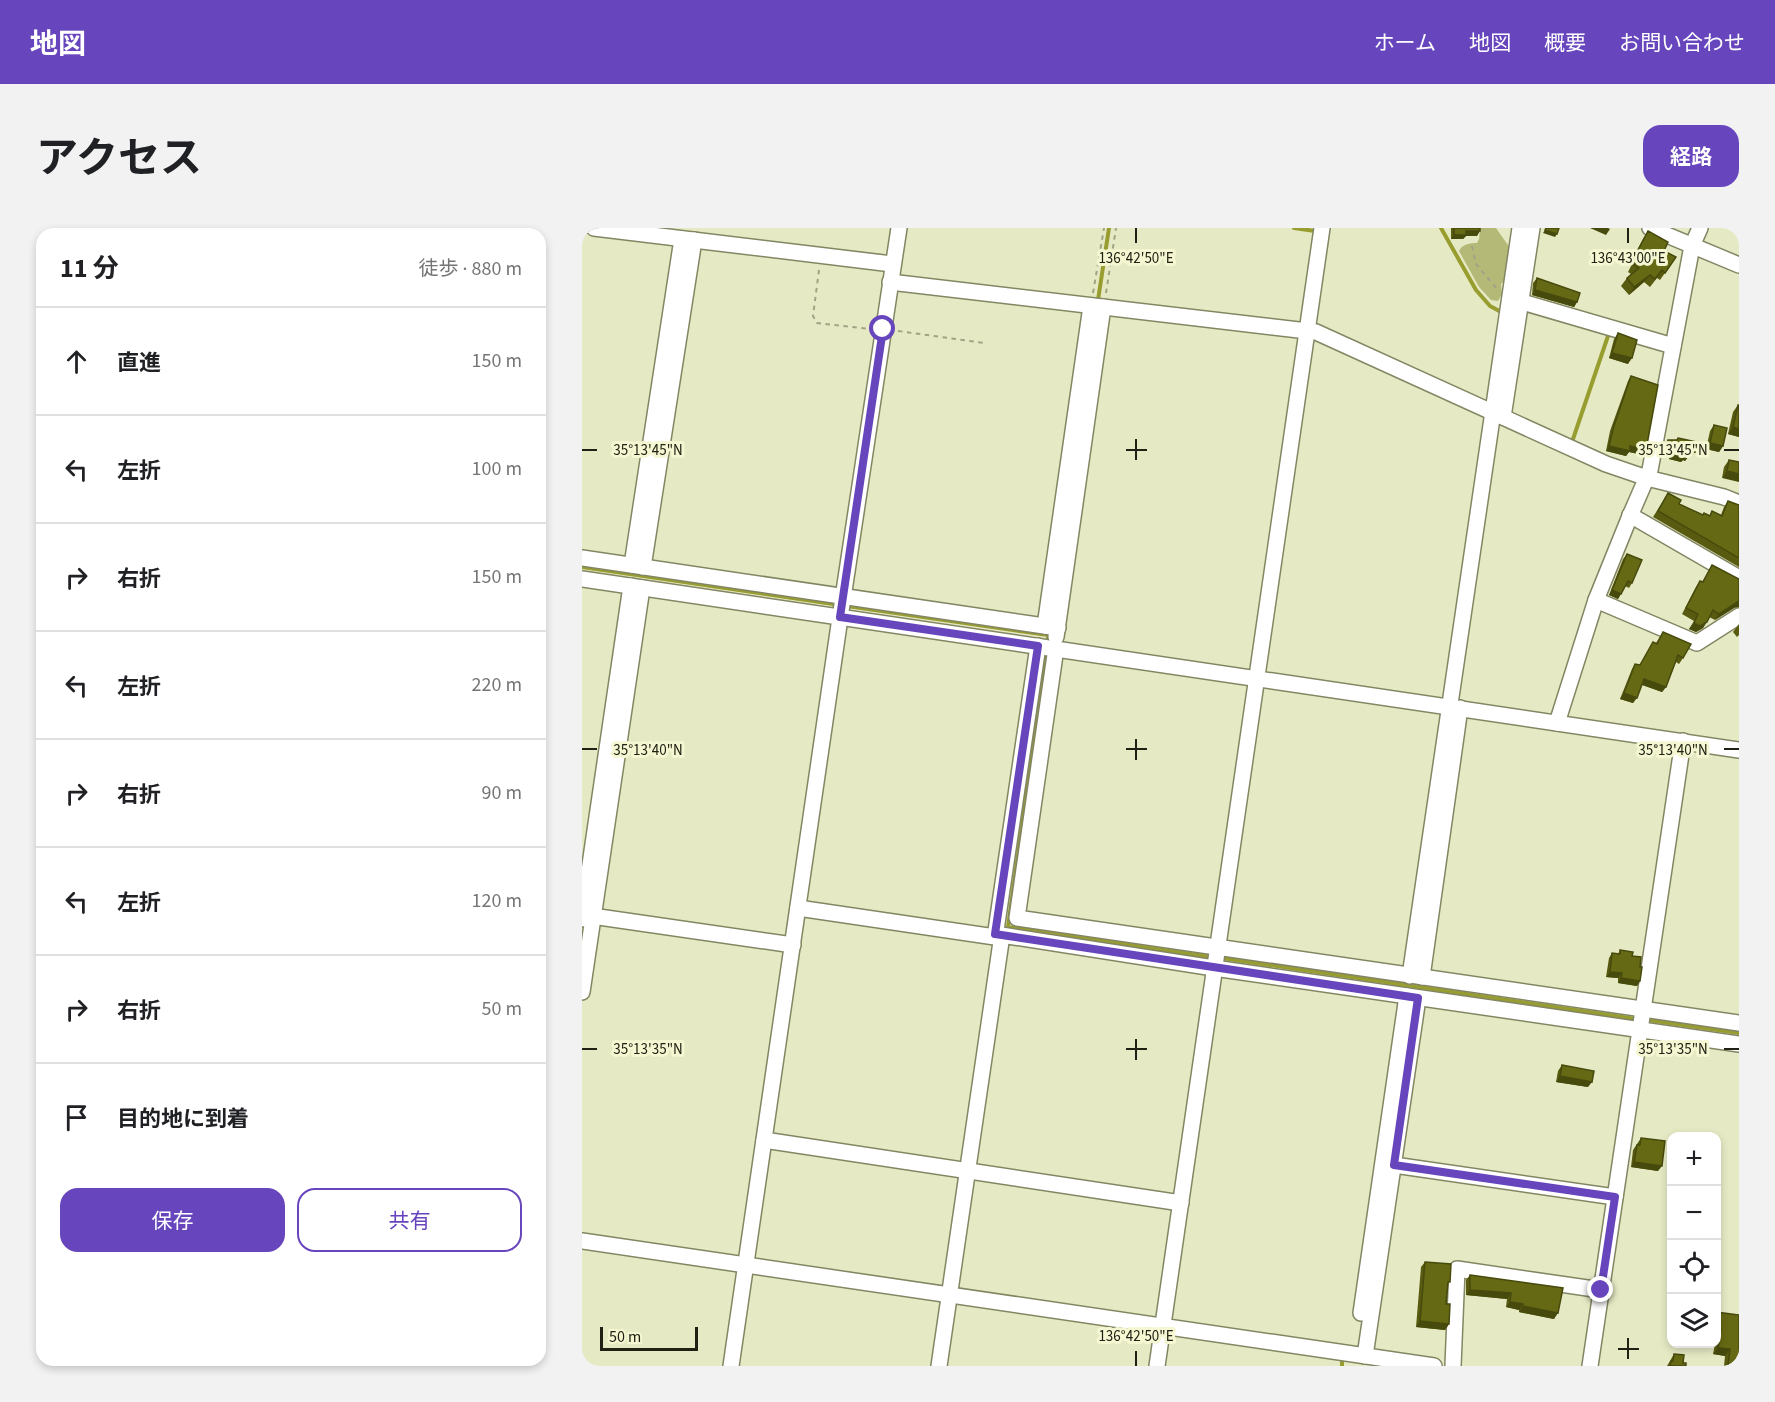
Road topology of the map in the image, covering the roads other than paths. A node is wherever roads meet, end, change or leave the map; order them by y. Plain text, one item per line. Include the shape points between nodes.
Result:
1 (594, 228) edge
2 (899, 228) edge
3 (1322, 228) edge
4 (1520, 228) edge
5 (1532, 228) edge
6 (1650, 228) edge
7 (1700, 228) edge
8 (688, 239) junction
9 (1692, 246) junction
10 (892, 264) junction
11 (1739, 265) edge
12 (890, 282) junction
13 (1515, 300) junction
14 (1095, 306) junction
15 (1306, 330) junction
16 (1674, 346) junction
17 (1498, 415) junction
18 (1647, 478) junction
19 (1739, 503) edge
20 (1630, 515) junction
21 (582, 558) edge
22 (638, 566) junction
23 (1739, 578) edge
24 (582, 579) edge
25 (636, 587) junction
26 (1596, 600) junction
27 (842, 606) junction
28 (1739, 616) edge
29 (1051, 627) junction
30 (1038, 646) junction
31 (1055, 648) junction
32 (1258, 678) junction
33 (1455, 707) junction
34 (1557, 723) junction
35 (1683, 741) junction
36 (1739, 750) edge
37 (798, 908) junction
38 (585, 916) edge
39 (1003, 935) junction
40 (793, 945) junction
41 (1217, 947) junction
42 (1214, 968) junction
43 (1416, 976) junction
44 (582, 992) edge
45 (1412, 997) junction
46 (1643, 1010) junction
47 (1739, 1023) edge
48 (1640, 1030) junction
49 (1739, 1044) edge
50 (764, 1140) junction
51 (1394, 1165) junction
52 (972, 1171) junction
53 (1615, 1197) junction
54 (1181, 1203) junction
55 (582, 1242) edge
56 (746, 1265) junction
57 (1601, 1290) junction
58 (953, 1296) junction
59 (1163, 1327) junction
60 (1348, 1358) edge
61 (731, 1366) edge
62 (939, 1366) edge
63 (948, 1366) edge
64 (1157, 1366) edge
65 (1434, 1366) edge
66 (1453, 1366) edge
67 (1590, 1366) edge

1 - 8 street
2 - 10 street
3 - 15 street
4 - 13 street
5 - 13 street
6 - 9 street
7 - 9 street
8 - 10 street
8 - 22 street
9 - 11 street
9 - 16 street
10 - 12 street
12 - 14 street
12 - 27 street
13 - 16 street
13 - 17 street
14 - 15 street
14 - 29 street
15 - 17 street
15 - 32 street
16 - 18 street
17 - 18 street via 1605,464
17 - 33 street
18 - 19 street
18 - 20 street
20 - 23 street
20 - 26 street
21 - 22 street
22 - 27 street
24 - 25 street
25 - 27 street
25 - 38 street
26 - 28 street via 1697,643
26 - 34 street
27 - 29 street
27 - 30 street
27 - 37 street
29 - 31 street
30 - 31 street
30 - 39 street
31 - 32 street
31 - 41 street via 1017,918
32 - 33 street
32 - 41 street
33 - 34 street
33 - 43 street
34 - 35 street
35 - 36 street
35 - 46 street
37 - 39 street via 995,937
37 - 40 street
38 - 40 street
38 - 44 street
39 - 42 street
39 - 52 street
40 - 50 street
41 - 42 street
41 - 43 street
42 - 45 street
42 - 54 street
43 - 46 street
45 - 48 street
45 - 51 street
45 - 60 street
46 - 47 street
46 - 48 street
48 - 49 street
48 - 53 street
50 - 52 street
50 - 56 street
51 - 53 street
51 - 60 street
52 - 54 street
52 - 58 street
53 - 57 street
54 - 59 street
55 - 56 street
56 - 58 street
56 - 61 street
57 - 66 street via 1457,1269
57 - 67 street
58 - 59 street
58 - 62 street
58 - 63 street
59 - 60 street
59 - 64 street
60 - 65 street

